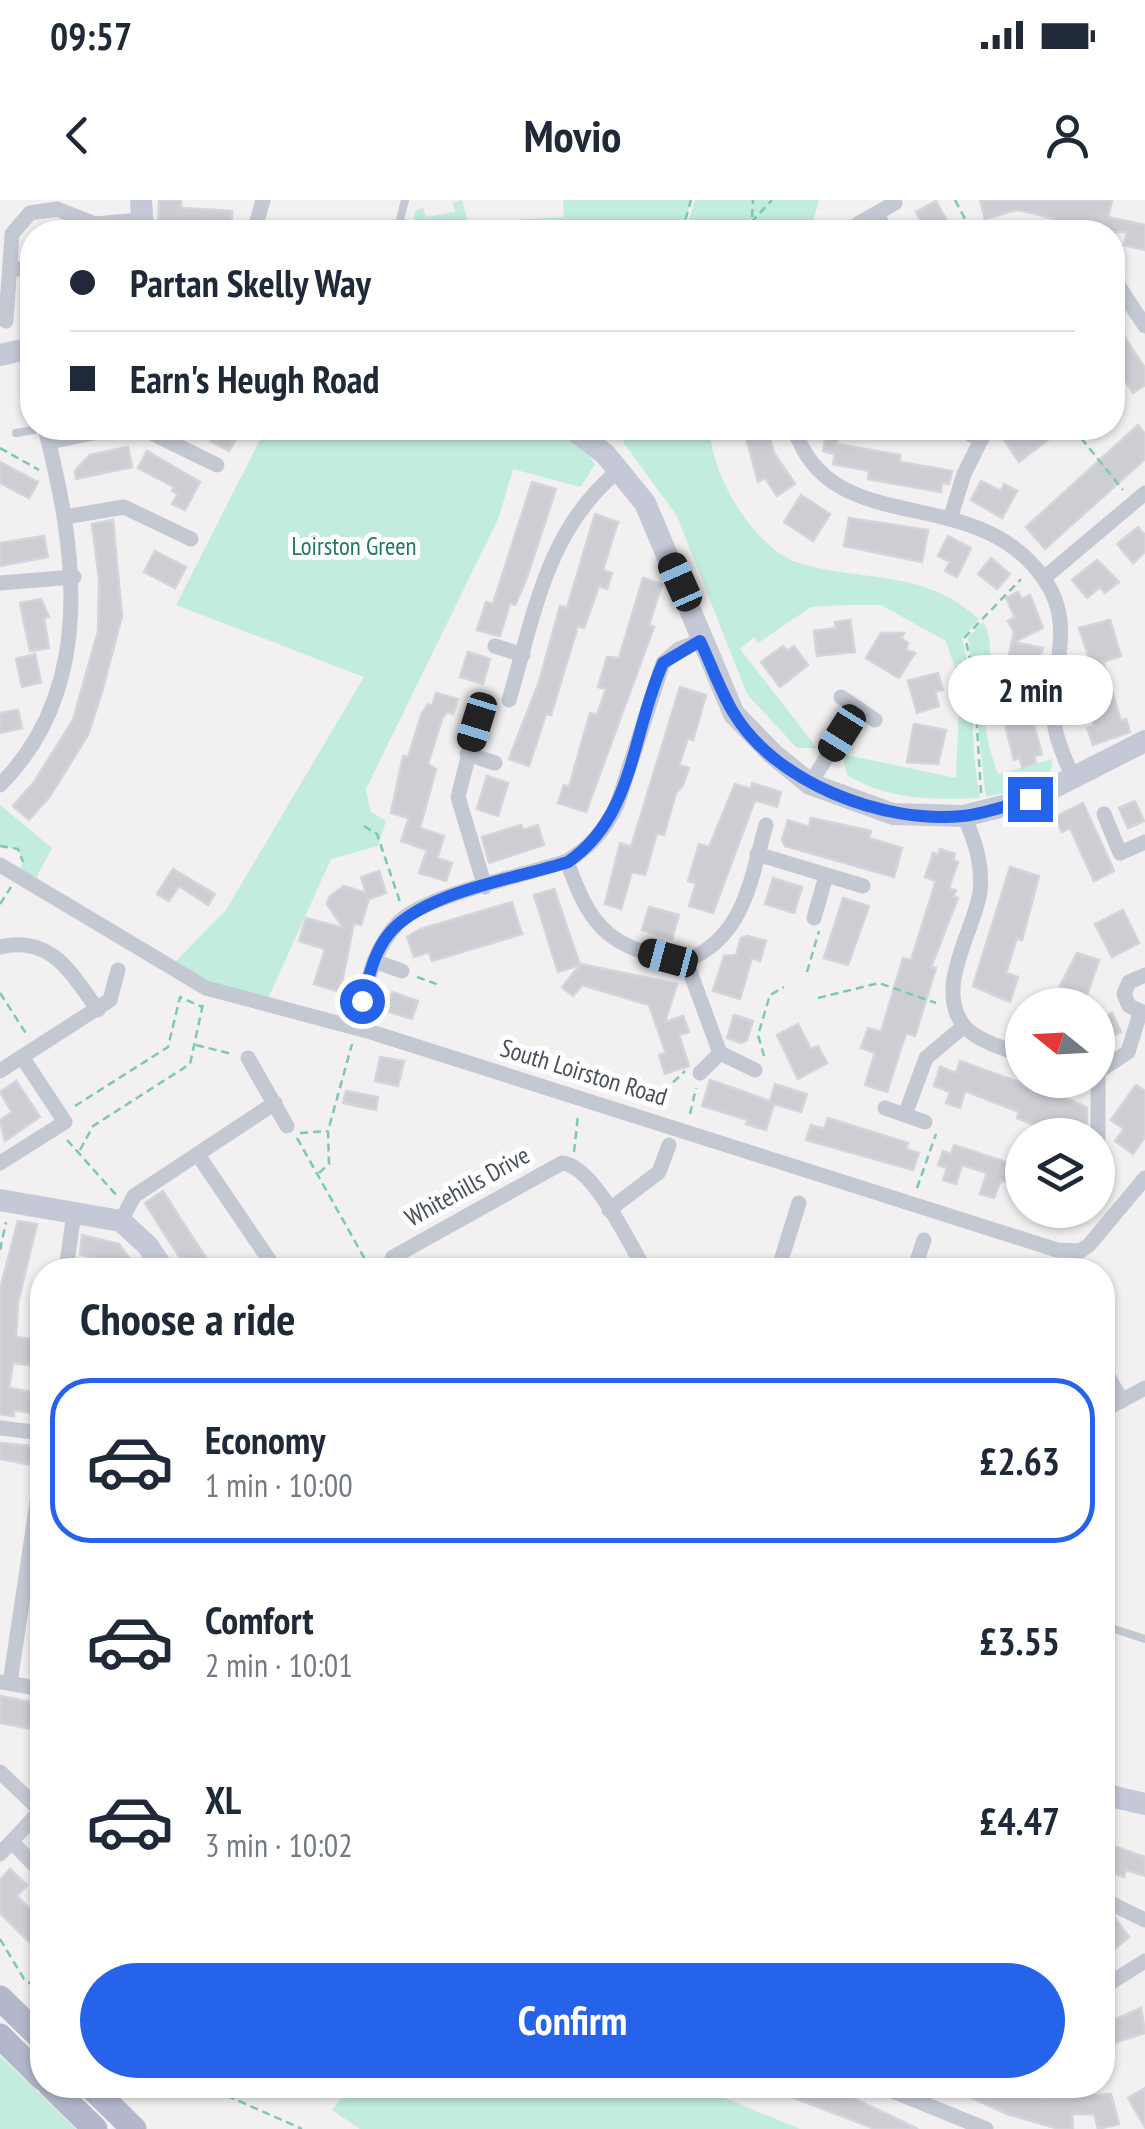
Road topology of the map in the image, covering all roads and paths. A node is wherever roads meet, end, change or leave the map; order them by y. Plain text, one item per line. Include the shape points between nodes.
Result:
1 (753, 200) edge
2 (772, 200) edge
3 (895, 203) dead end
4 (877, 213) junction
5 (752, 219) joint
6 (24, 220) edge
7 (85, 220) edge
8 (862, 220) edge
9 (880, 220) edge
10 (20, 225) edge
11 (10, 269) junction
12 (20, 269) edge
13 (1125, 296) edge
14 (6, 321) dead end
15 (1145, 326) edge
16 (16, 433) dead end
17 (20, 433) edge
18 (48, 440) edge
19 (171, 440) edge
20 (584, 440) edge
21 (798, 440) edge
22 (980, 440) edge
23 (1084, 440) edge
24 (0, 448) edge
25 (217, 465) dead end
26 (55, 470) junction
27 (618, 470) junction
28 (1140, 498) edge
29 (951, 516) junction
30 (65, 517) junction
31 (191, 539) dead end
32 (1038, 572) junction
33 (74, 577) junction
34 (0, 584) edge
35 (700, 641) junction
36 (495, 646) dead end
37 (523, 655) junction
38 (841, 697) dead end
39 (509, 700) dead end
40 (857, 708) junction
41 (875, 720) dead end
42 (477, 722) dead end
43 (1145, 741) edge
44 (467, 754) junction
45 (494, 763) dead end
46 (1073, 779) junction
47 (810, 784) junction
48 (0, 785) edge
49 (974, 814) junction
50 (1104, 814) dead end
51 (766, 825) dead end
52 (364, 826) dead end
53 (1145, 842) edge
54 (0, 846) edge
55 (758, 854) junction
56 (568, 862) junction
57 (0, 865) edge
58 (19, 873) junction
59 (826, 876) junction
60 (863, 886) dead end
61 (485, 887) junction
62 (405, 917) junction
63 (814, 918) joint
64 (0, 947) edge
65 (374, 961) junction
66 (686, 961) junction
67 (118, 970) dead end
68 (402, 971) joint
69 (807, 972) dead end
70 (1145, 975) edge
71 (439, 984) dead end
72 (784, 987) dead end
73 (206, 988) junction
74 (0, 992) edge
75 (818, 998) dead end
76 (362, 1001) dead end
77 (202, 1007) junction
78 (98, 1010) junction
79 (957, 1010) junction
80 (1142, 1013) edge
81 (964, 1026) junction
82 (354, 1028) junction
83 (194, 1044) junction
84 (1005, 1048) edge
85 (29, 1053) junction
86 (720, 1053) junction
87 (248, 1058) joint
88 (1115, 1061) edge
89 (755, 1070) joint
90 (0, 1072) edge
91 (700, 1073) junction
92 (629, 1077) dead end
93 (580, 1096) junction
94 (275, 1104) junction
95 (885, 1108) dead end
96 (905, 1115) junction
97 (57, 1122) junction
98 (925, 1122) joint
99 (287, 1126) dead end
100 (686, 1130) junction
101 (328, 1131) junction
102 (669, 1144) dead end
103 (80, 1150) junction
104 (198, 1155) junction
105 (0, 1163) edge
106 (572, 1164) junction
107 (319, 1172) junction
108 (1145, 1178) edge
109 (5, 1200) edge
110 (799, 1203) dead end
111 (912, 1204) junction
112 (609, 1210) junction
113 (74, 1213) junction
114 (126, 1219) junction
115 (924, 1240) dead end
116 (0, 1250) edge
117 (68, 1258) edge
118 (140, 1258) edge
119 (156, 1258) edge
120 (268, 1258) edge
121 (365, 1258) edge
122 (392, 1258) edge
123 (638, 1258) edge
124 (782, 1258) edge
125 (918, 1258) edge
126 (1145, 1388) edge
127 (1115, 1389) edge
128 (1122, 1401) junction
129 (1115, 1405) edge
130 (0, 1428) edge
131 (30, 1432) edge
132 (30, 1553) edge
133 (1115, 1629) edge
134 (1145, 1639) edge
135 (5, 1682) edge
136 (30, 1687) edge
137 (0, 1772) edge
138 (1115, 1797) edge
139 (30, 1799) edge
140 (1145, 1804) edge
141 (30, 1823) edge
142 (6, 1848) edge
143 (30, 1865) edge
144 (1115, 1906) edge
145 (1145, 1920) edge
146 (0, 1939) edge
147 (1145, 1961) edge
148 (1115, 1980) edge
149 (30, 1983) edge
150 (0, 1998) edge
151 (30, 2028) edge
152 (0, 2036) edge
153 (30, 2066) edge
154 (63, 2098) edge
155 (102, 2098) edge
156 (232, 2098) edge
157 (910, 2098) edge
158 (95, 2129) edge
159 (134, 2129) edge
160 (302, 2129) edge
161 (986, 2129) edge

1 - 5 path
2 - 5 path
3 - 4 street
4 - 8 street
4 - 9 street
6 - 7 street via 57,209
10 - 11 street via 12,234
11 - 12 street
11 - 14 street
13 - 15 street
16 - 17 lane
18 - 26 street
19 - 25 street
20 - 27 street
21 - 29 street via 828,483 857,498
22 - 29 street
23 - 28 path
24 - 26 path via 43,472
26 - 30 street
27 - 35 street via 646,503
27 - 37 street via 588,495 559,539
28 - 32 street
29 - 32 street via 1001,540
30 - 31 street via 124,507
30 - 33 street
32 - 46 street via 1061,614 1054,718
32 - 49 path via 966,637 974,677
33 - 34 street
33 - 48 street via 66,654 50,714
35 - 47 street via 734,714
35 - 56 street via 663,663 608,823
36 - 37 street
37 - 39 street
38 - 40 street
40 - 41 street
40 - 47 street
42 - 44 street
43 - 46 street
44 - 45 street
44 - 61 street via 460,814
46 - 49 street
47 - 49 street via 893,814
49 - 79 street via 980,888 953,986
50 - 53 street via 1120,853
51 - 55 street
52 - 62 path via 382,844
54 - 58 path via 18,849 24,862
55 - 59 street
55 - 66 street via 730,930
56 - 61 street
56 - 66 street via 584,908 601,932 629,947
57 - 58 street, South Loirston Road
58 - 73 street, South Loirston Road
59 - 60 street
59 - 63 street
61 - 62 street
62 - 65 street
63 - 69 path via 821,925
64 - 78 street via 36,944 50,951
65 - 68 street
65 - 76 street
66 - 86 street
67 - 78 street via 110,1000
68 - 71 path
70 - 80 street via 1129,982 1124,994
72 - 89 path via 770,995 758,1034 765,1051
73 - 77 path
73 - 82 street, South Loirston Road
74 - 85 path
75 - 79 path via 880,984
77 - 83 path
77 - 97 path via 180,997 168,1047
78 - 85 street
79 - 81 street
80 - 88 street via 1128,1052
81 - 84 street
81 - 96 street via 926,1058
82 - 93 street, South Loirston Road
82 - 101 path
83 - 87 path
83 - 103 path via 190,1064 93,1126
85 - 90 street
85 - 97 street
86 - 89 street
86 - 91 street
87 - 94 street
91 - 92 path via 689,1068 662,1093
91 - 100 path
93 - 100 street, South Loirston Road
93 - 106 path
94 - 99 street
94 - 104 street
95 - 96 street
96 - 98 street
97 - 103 path
97 - 105 street
98 - 111 path via 938,1126
100 - 111 street, South Loirston Road
101 - 107 path via 329,1164
101 - 107 path via 293,1130
102 - 112 street via 659,1172
103 - 114 path
104 - 114 street
104 - 120 street
106 - 112 street
106 - 122 street, Whitehills Drive via 551,1168
107 - 121 path
108 - 111 street, South Loirston Road via 1088,1245 1070,1252
109 - 113 street
109 - 116 path
110 - 124 street
112 - 123 street
113 - 114 street
113 - 117 street
114 - 118 street
114 - 119 street
115 - 125 street
126 - 128 street
127 - 128 street
128 - 129 street
130 - 131 street
132 - 135 street
133 - 134 lane
135 - 136 street
137 - 139 street
138 - 140 street
141 - 142 street
142 - 143 street
144 - 145 street
146 - 149 path
147 - 148 street
150 - 151 main road
152 - 153 main road
154 - 158 main road
155 - 159 main road
156 - 160 path
157 - 161 street

